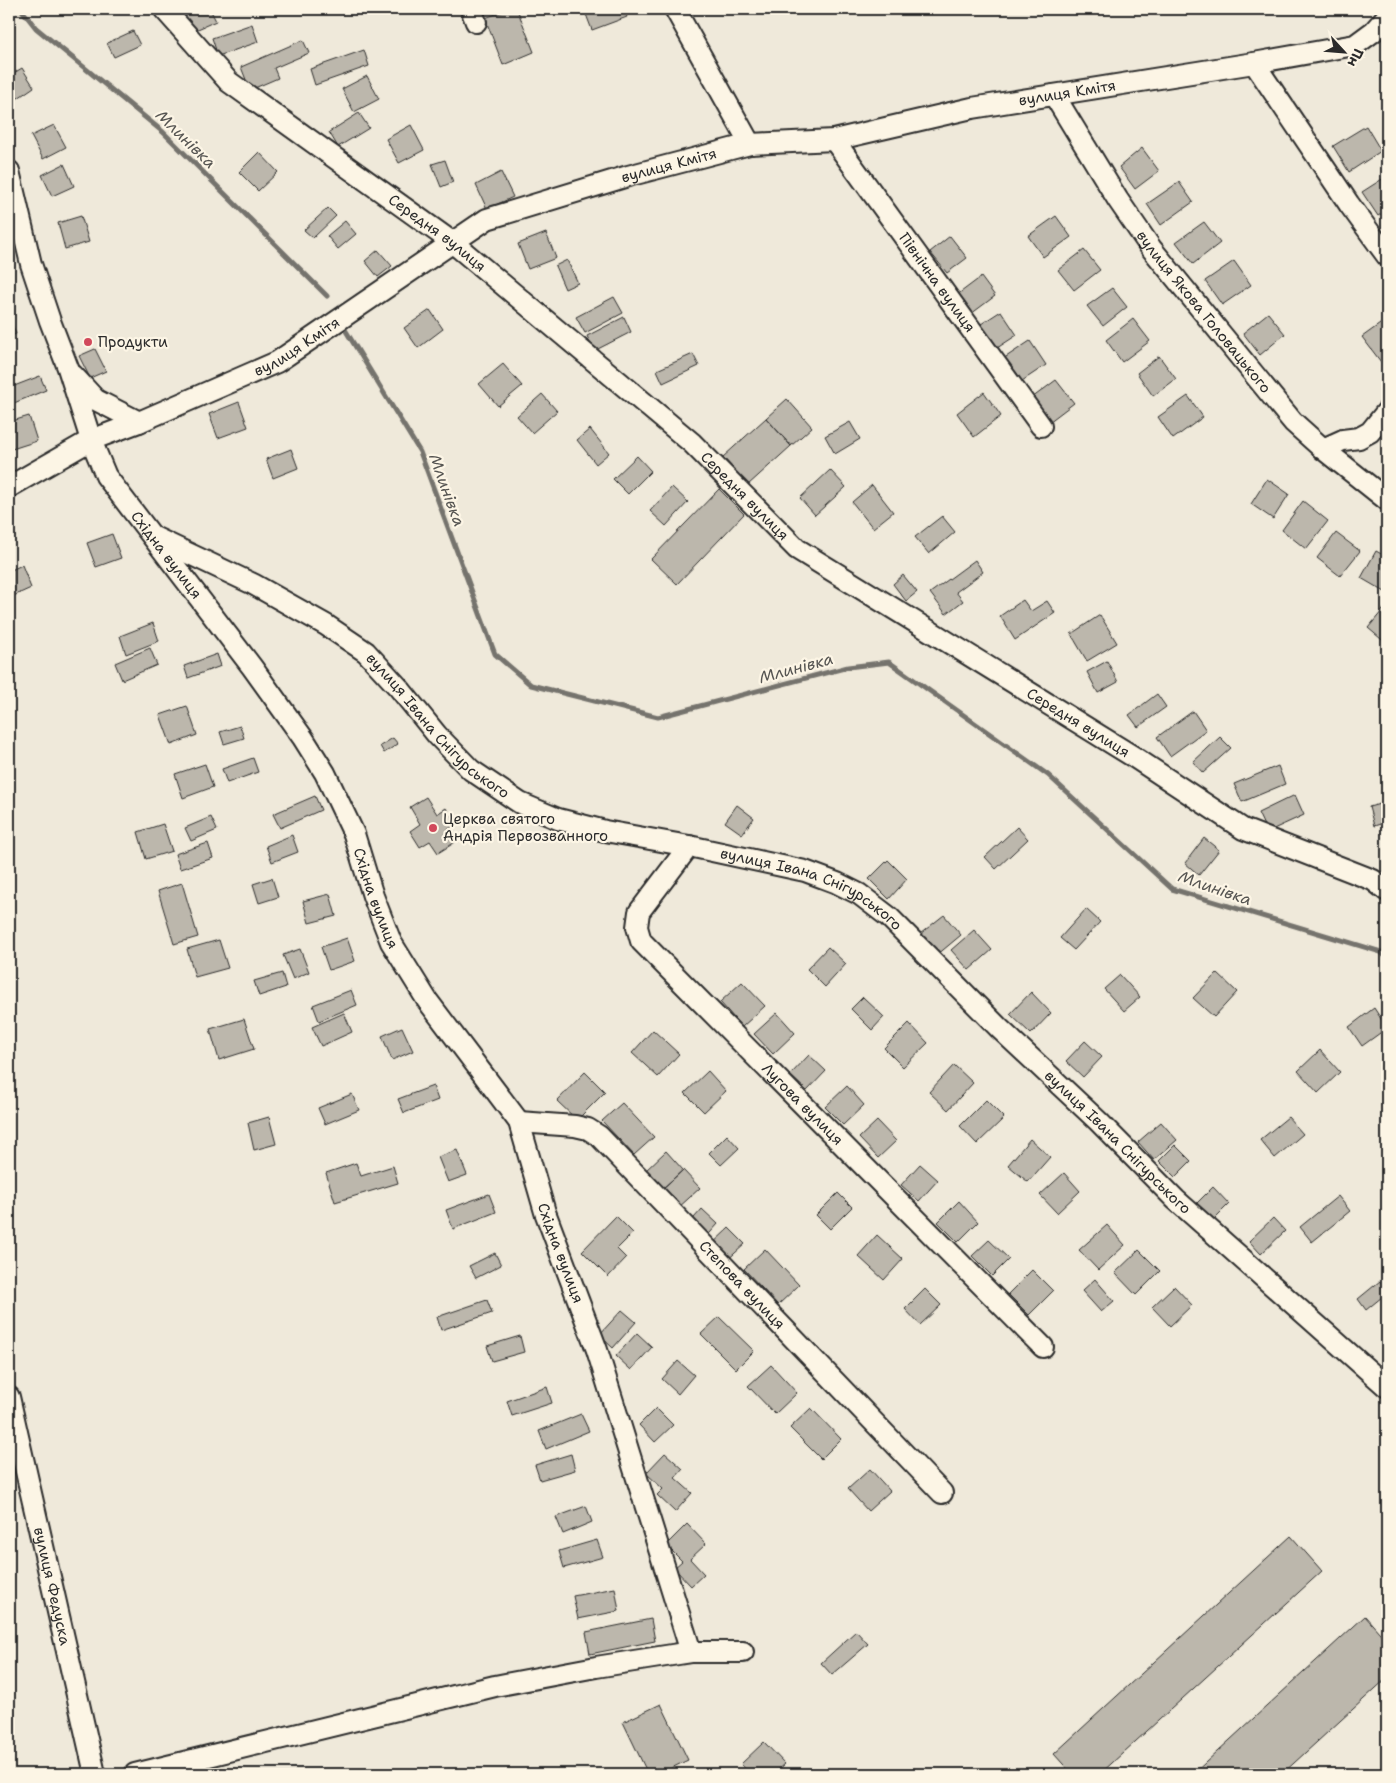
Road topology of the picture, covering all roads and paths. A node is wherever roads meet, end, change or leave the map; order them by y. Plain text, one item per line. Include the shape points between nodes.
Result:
1 (164, 9) edge
2 (675, 9) edge
3 (1387, 16) edge
4 (1254, 63) junction
5 (1054, 95) junction
6 (834, 140) junction
7 (750, 144) junction
8 (9, 171) edge
9 (452, 242) junction
10 (1387, 256) edge
11 (68, 368) junction
12 (1387, 410) edge
13 (139, 422) junction
14 (1041, 426) dead end
15 (91, 440) junction
16 (1323, 449) junction
17 (9, 487) edge
18 (1387, 500) edge
19 (150, 535) junction
20 (689, 846) junction
21 (1387, 891) edge
22 (519, 1122) junction
23 (1043, 1347) dead end
24 (1387, 1387) edge
25 (9, 1397) edge
26 (942, 1493) dead end
27 (691, 1652) junction
28 (744, 1652) dead end
29 (96, 1774) edge
30 (135, 1774) edge

1 - 9 street, Середня вулиця via 229,82
2 - 7 street
3 - 4 street, вулиця Кмітя via 1355,45
4 - 5 street, вулиця Кмітя
4 - 10 street
5 - 6 street, вулиця Кмітя via 972,108
5 - 16 street, вулиця Якова Головацького via 1151,248 1293,422
6 - 7 street, вулиця Кмітя
6 - 14 street, Північна вулиця
7 - 9 street, вулиця Кмітя via 628,176 487,219
8 - 11 street, Східна вулиця via 31,264
9 - 13 street, вулиця Кмітя via 277,362
9 - 21 street, Середня вулиця via 692,443 797,549 1117,746 1243,829 1373,880
11 - 13 street via 96,400
11 - 15 street, Східна вулиця
12 - 16 street via 1370,432
13 - 15 street, вулиця Кмітя
15 - 17 street, вулиця Кмітя
15 - 19 street, Східна вулиця via 106,476
16 - 18 street, вулиця Якова Головацького
19 - 20 street, вулиця Івана Снігурського via 261,588 366,652 471,770 520,803 558,819 605,831
19 - 22 street, Східна вулиця via 303,738 325,773 354,834 372,896 391,942 427,1000
20 - 23 street, Лугова вулиця via 639,912 637,926 642,941
20 - 24 street, вулиця Івана Снігурського via 805,872 837,883 859,894 889,917 1176,1200
22 - 26 street, Степова вулиця via 575,1126 599,1136
22 - 27 street, Східна вулиця via 545,1212 597,1350
25 - 29 street, вулиця Федуска
27 - 28 street
27 - 30 street via 495,1686

